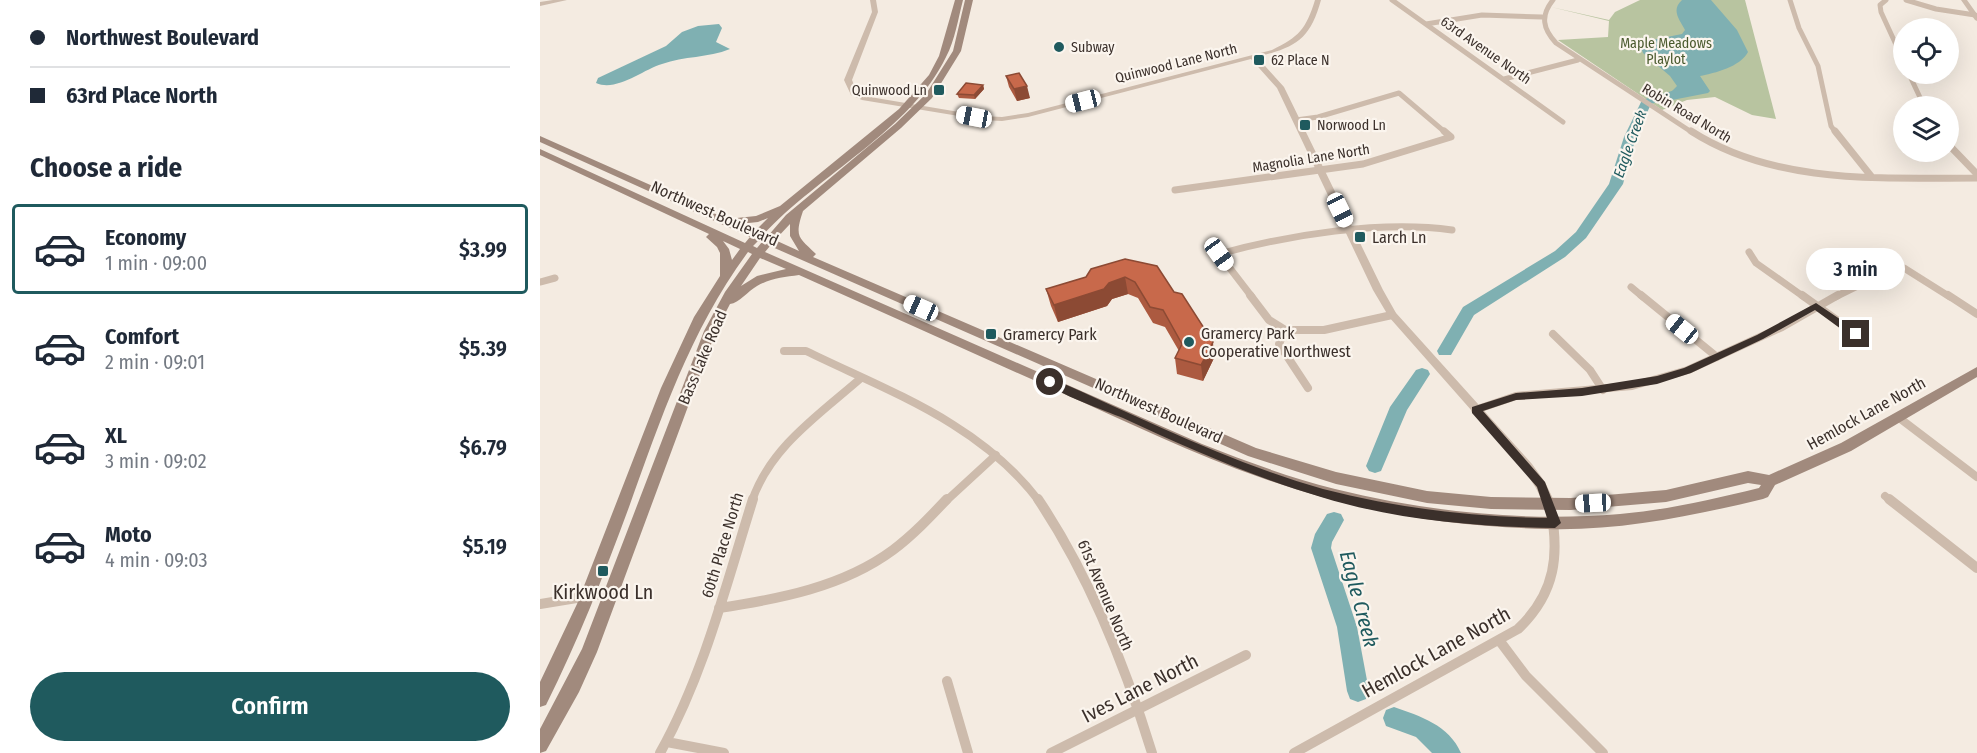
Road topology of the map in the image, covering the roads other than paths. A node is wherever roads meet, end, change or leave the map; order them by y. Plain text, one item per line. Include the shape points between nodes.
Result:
1 (564, 0) edge
2 (873, 0) edge
3 (879, 0) edge
4 (959, 0) edge
5 (969, 0) edge
6 (1318, 0) edge
7 (1392, 0) edge
8 (1553, 0) edge
9 (1790, 0) edge
10 (1886, 0) edge
11 (1906, 0) edge
12 (1964, 0) edge
13 (540, 4) edge
14 (877, 13) junction
15 (1542, 17) junction
16 (1976, 17) edge
17 (1426, 24) junction
18 (1893, 38) edge
19 (1253, 57) junction
20 (1578, 60) junction
21 (1504, 80) junction
22 (908, 104) junction
23 (920, 106) junction
24 (1296, 120) junction
25 (1563, 122) dead end
26 (540, 139) edge
27 (540, 152) edge
28 (1959, 156) edge
29 (1320, 170) junction
30 (1871, 176) junction
31 (1977, 176) edge
32 (1175, 190) dead end
33 (794, 206) junction
34 (662, 209) junction
35 (724, 222) junction
36 (1349, 230) junction
37 (1452, 230) dead end
38 (757, 237) junction
39 (768, 241) junction
40 (753, 250) junction
41 (1749, 252) dead end
42 (1875, 252) dead end
43 (1896, 267) junction
44 (802, 272) junction
45 (724, 277) junction
46 (555, 278) dead end
47 (540, 282) edge
48 (866, 285) junction
49 (1630, 286) dead end
50 (1816, 306) junction
51 (1977, 314) edge
52 (718, 315) junction
53 (1392, 315) junction
54 (930, 328) junction
55 (1285, 330) junction
56 (1553, 334) dead end
57 (1856, 334) dead end
58 (784, 351) dead end
59 (1717, 357) junction
60 (1065, 371) junction
61 (1977, 372) edge
62 (861, 378) junction
63 (1308, 388) dead end
64 (1603, 390) junction
65 (1475, 410) junction
66 (1898, 417) junction
67 (996, 454) junction
68 (1977, 477) edge
69 (1770, 481) junction
70 (1885, 496) dead end
71 (1550, 505) junction
72 (1555, 523) junction
73 (1977, 568) edge
74 (613, 592) junction
75 (588, 596) junction
76 (540, 604) edge
77 (719, 608) junction
78 (1499, 640) junction
79 (1246, 655) dead end
80 (947, 681) dead end
81 (540, 699) edge
82 (1137, 709) junction
83 (667, 742) junction
84 (540, 745) edge
85 (660, 753) edge
86 (724, 753) edge
87 (968, 753) edge
88 (1051, 753) edge
89 (1152, 753) edge
90 (1294, 753) edge
91 (1603, 753) edge

1 - 13 street
2 - 14 street
3 - 14 street
4 - 22 main road, Bass Lake Road via 943,57
5 - 23 main road, Bass Lake Road via 953,60
6 - 19 street, Quinwood Lane North via 1310,28 1302,36 1287,46
7 - 17 street, 63rd Avenue North
8 - 15 street
9 - 30 street via 1818,66 1831,126
10 - 18 street via 1880,5 1881,12
11 - 16 street
12 - 16 street
14 - 22 street, Quinwood Lane North via 848,80 854,93 862,98
15 - 17 street via 1482,15
15 - 20 street, Robin Road North via 1547,34
17 - 21 street, 63rd Avenue North
19 - 23 street, Quinwood Lane North via 1016,118 983,118
19 - 24 street via 1280,87
20 - 21 street
20 - 30 street, Robin Road North via 1704,140 1733,153 1803,173
21 - 25 street, 63rd Avenue North
22 - 23 street, Quinwood Lane North
22 - 33 main road, Bass Lake Road
23 - 33 main road, Bass Lake Road
24 - 29 street
24 - 29 street, Magnolia Lane North via 1399,93 1451,137 1363,164
26 - 35 main road, Northwest Boulevard
27 - 34 main road, Northwest Boulevard
28 - 31 street
29 - 32 street, Magnolia Lane North
29 - 36 street
30 - 31 street, Robin Road North
33 - 35 main road via 758,219
33 - 38 main road, Bass Lake Road
33 - 39 main road, Bass Lake Road
33 - 48 main road via 793,229 801,248 860,276
34 - 40 main road, Northwest Boulevard
34 - 45 main road via 667,217 722,244 727,259
35 - 38 main road, Northwest Boulevard
36 - 37 street via 1398,224
36 - 53 street
36 - 55 street via 1219,254 1269,320
38 - 39 main road, Northwest Boulevard
38 - 40 main road, Bass Lake Road
39 - 40 main road, Bass Lake Road
39 - 48 main road, Northwest Boulevard
40 - 44 main road, Northwest Boulevard
40 - 45 main road, Bass Lake Road
40 - 52 main road, Bass Lake Road
41 - 50 street via 1756,263
42 - 43 street
43 - 50 street
43 - 51 street via 1904,268
44 - 52 main road via 780,273 754,281
44 - 54 main road, Northwest Boulevard
45 - 75 main road, Bass Lake Road via 687,341
46 - 47 street
48 - 60 main road, Northwest Boulevard
49 - 59 street
50 - 57 street
50 - 59 street via 1782,327
52 - 74 main road, Bass Lake Road
53 - 55 street via 1347,326
53 - 65 street
54 - 60 main road via 950,330 1047,374
54 - 72 main road, Northwest Boulevard via 1197,448 1295,485 1436,516
55 - 63 street via 1279,344
56 - 64 street via 1590,370
58 - 62 street, 61st Avenue North via 806,351
59 - 64 street via 1657,380
60 - 71 main road, Northwest Boulevard via 1253,452 1305,470 1426,497
61 - 66 main road, Hemlock Lane North
62 - 67 street, 61st Avenue North via 965,430
62 - 77 street, 60th Place North via 793,437 768,465 752,497
64 - 65 street via 1516,396
65 - 71 street via 1535,476
66 - 68 street
66 - 69 main road, Hemlock Lane North via 1832,455
67 - 77 street via 911,535 868,565 828,585 797,594
67 - 82 street, 61st Avenue North via 1034,494 1068,543
69 - 71 main road, Hemlock Lane North via 1748,477 1666,496
69 - 72 main road, Hemlock Lane North via 1763,493 1703,508 1641,518
70 - 73 street
71 - 72 street
72 - 78 street, Hemlock Lane North via 1556,558 1548,589 1529,621
74 - 75 street
74 - 84 main road, Bass Lake Road via 573,686
75 - 76 street
75 - 81 main road, Bass Lake Road
77 - 83 street, 60th Place North via 688,699
78 - 90 street, Hemlock Lane North
78 - 91 street via 1526,676
79 - 82 street, Ives Lane North
80 - 87 street
82 - 88 street, Ives Lane North
82 - 89 street, 61st Avenue North
83 - 85 street, 60th Place North
83 - 86 street

